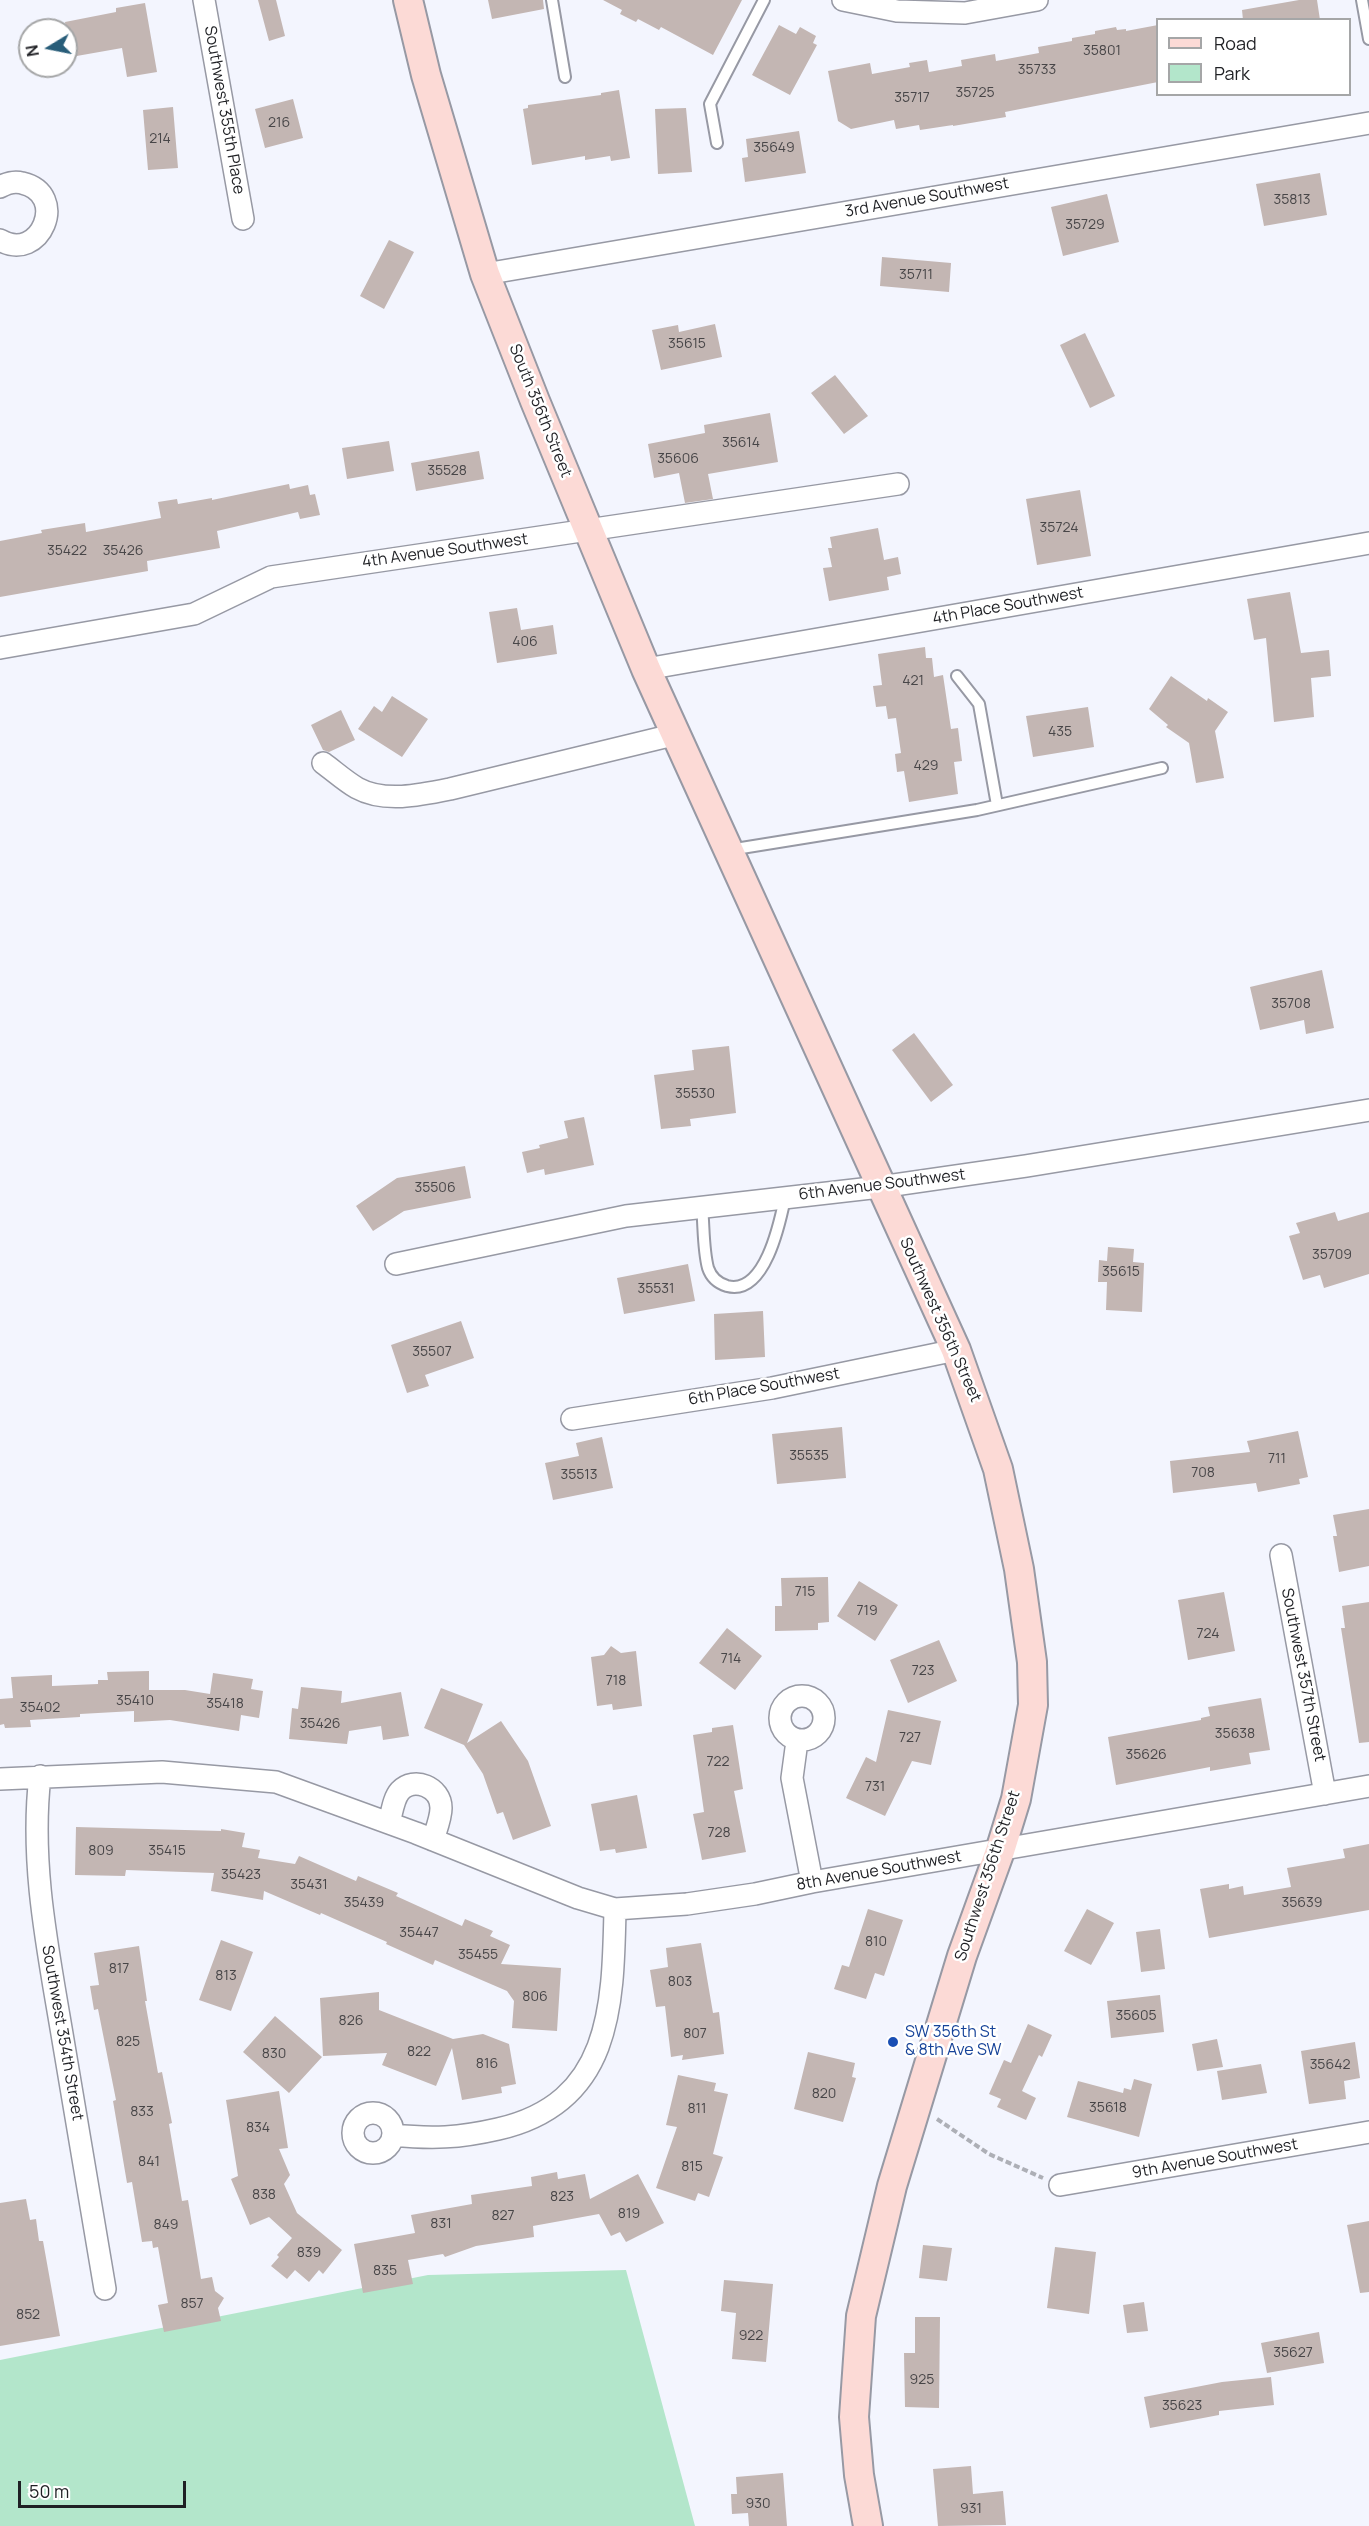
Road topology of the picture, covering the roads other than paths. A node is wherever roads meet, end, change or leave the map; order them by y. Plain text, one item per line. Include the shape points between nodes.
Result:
1 (204, 0) edge
2 (408, 0) edge
3 (552, 0) edge
4 (764, 0) edge
5 (843, 0) edge
6 (1037, 0) edge
7 (1362, 0) edge
8 (1369, 39) edge
9 (565, 76) dead end
10 (1369, 123) edge
11 (717, 143) dead end
12 (0, 187) edge
13 (243, 219) dead end
14 (0, 240) edge
15 (485, 274) junction
16 (898, 484) dead end
17 (588, 531) junction
18 (1369, 543) edge
19 (0, 648) edge
20 (646, 669) junction
21 (957, 676) dead end
22 (677, 734) junction
23 (323, 763) dead end
24 (1161, 768) dead end
25 (997, 806) junction
26 (710, 808) joint
27 (729, 850) junction
28 (1369, 1110) edge
29 (880, 1187) junction
30 (785, 1197) junction
31 (702, 1207) junction
32 (396, 1264) dead end
33 (956, 1350) junction
34 (572, 1419) dead end
35 (1281, 1555) dead end
36 (797, 1741) dead end
37 (40, 1776) junction
38 (0, 1779) edge
39 (1369, 1786) edge
40 (1325, 1794) junction
41 (389, 1823) junction
42 (433, 1840) junction
43 (1000, 1851) junction
44 (812, 1882) junction
45 (615, 1909) junction
46 (1369, 2132) edge
47 (393, 2135) dead end
48 (1060, 2185) road end
49 (105, 2289) dead end
50 (868, 2526) edge

1 - 13 street, Southwest 355th Place
2 - 15 main road, South 356th Street
3 - 9 lane
4 - 11 lane via 710,104
5 - 6 street via 897,11 965,13
7 - 8 lane
10 - 15 street, 3rd Avenue Southwest
12 - 14 street via 17,182 29,185 46,202 48,214 45,227 27,243 15,245
15 - 17 main road, South 356th Street
16 - 17 street, 4th Avenue Southwest
17 - 19 street, 4th Avenue Southwest via 271,577 194,614
17 - 20 main road, South 356th Street
18 - 20 street, 4th Place Southwest
20 - 22 main road, South 356th Street
21 - 25 lane via 979,704
22 - 23 street via 412,796 363,791
22 - 26 main road, South 356th Street
24 - 25 lane
25 - 27 lane
26 - 27 main road, Southwest 356th Street
27 - 29 main road, Southwest 356th Street
28 - 29 street, 6th Avenue Southwest
29 - 30 street, 6th Avenue Southwest
29 - 33 main road, Southwest 356th Street
30 - 31 street, 6th Avenue Southwest
30 - 31 lane via 777,1237 768,1258 748,1282 732,1287 713,1278 708,1267
31 - 32 street, 6th Avenue Southwest via 626,1216
33 - 34 street, 6th Place Southwest via 772,1388
33 - 43 main road, Southwest 356th Street via 998,1469 1019,1569 1032,1662 1033,1705 1016,1799
35 - 40 street, Southwest 357th Street
36 - 44 street via 792,1778
37 - 38 street, 8th Avenue Southwest
37 - 41 street, 8th Avenue Southwest via 162,1772 276,1782
37 - 49 street, Southwest 354th Street via 36,1835 45,1935
39 - 40 street, 8th Avenue Southwest
40 - 43 street, 8th Avenue Southwest
41 - 42 street, 8th Avenue Southwest
41 - 42 street via 400,1791 423,1784 437,1793 440,1801
42 - 45 street, 8th Avenue Southwest via 578,1899
43 - 44 street, 8th Avenue Southwest
43 - 50 main road, Southwest 356th Street via 962,1956 892,2186 861,2316 854,2417
44 - 45 street, 8th Avenue Southwest via 687,1904
45 - 47 street via 609,2005 591,2063 570,2094 535,2117 470,2135 430,2139
46 - 48 street, 9th Avenue Southwest

